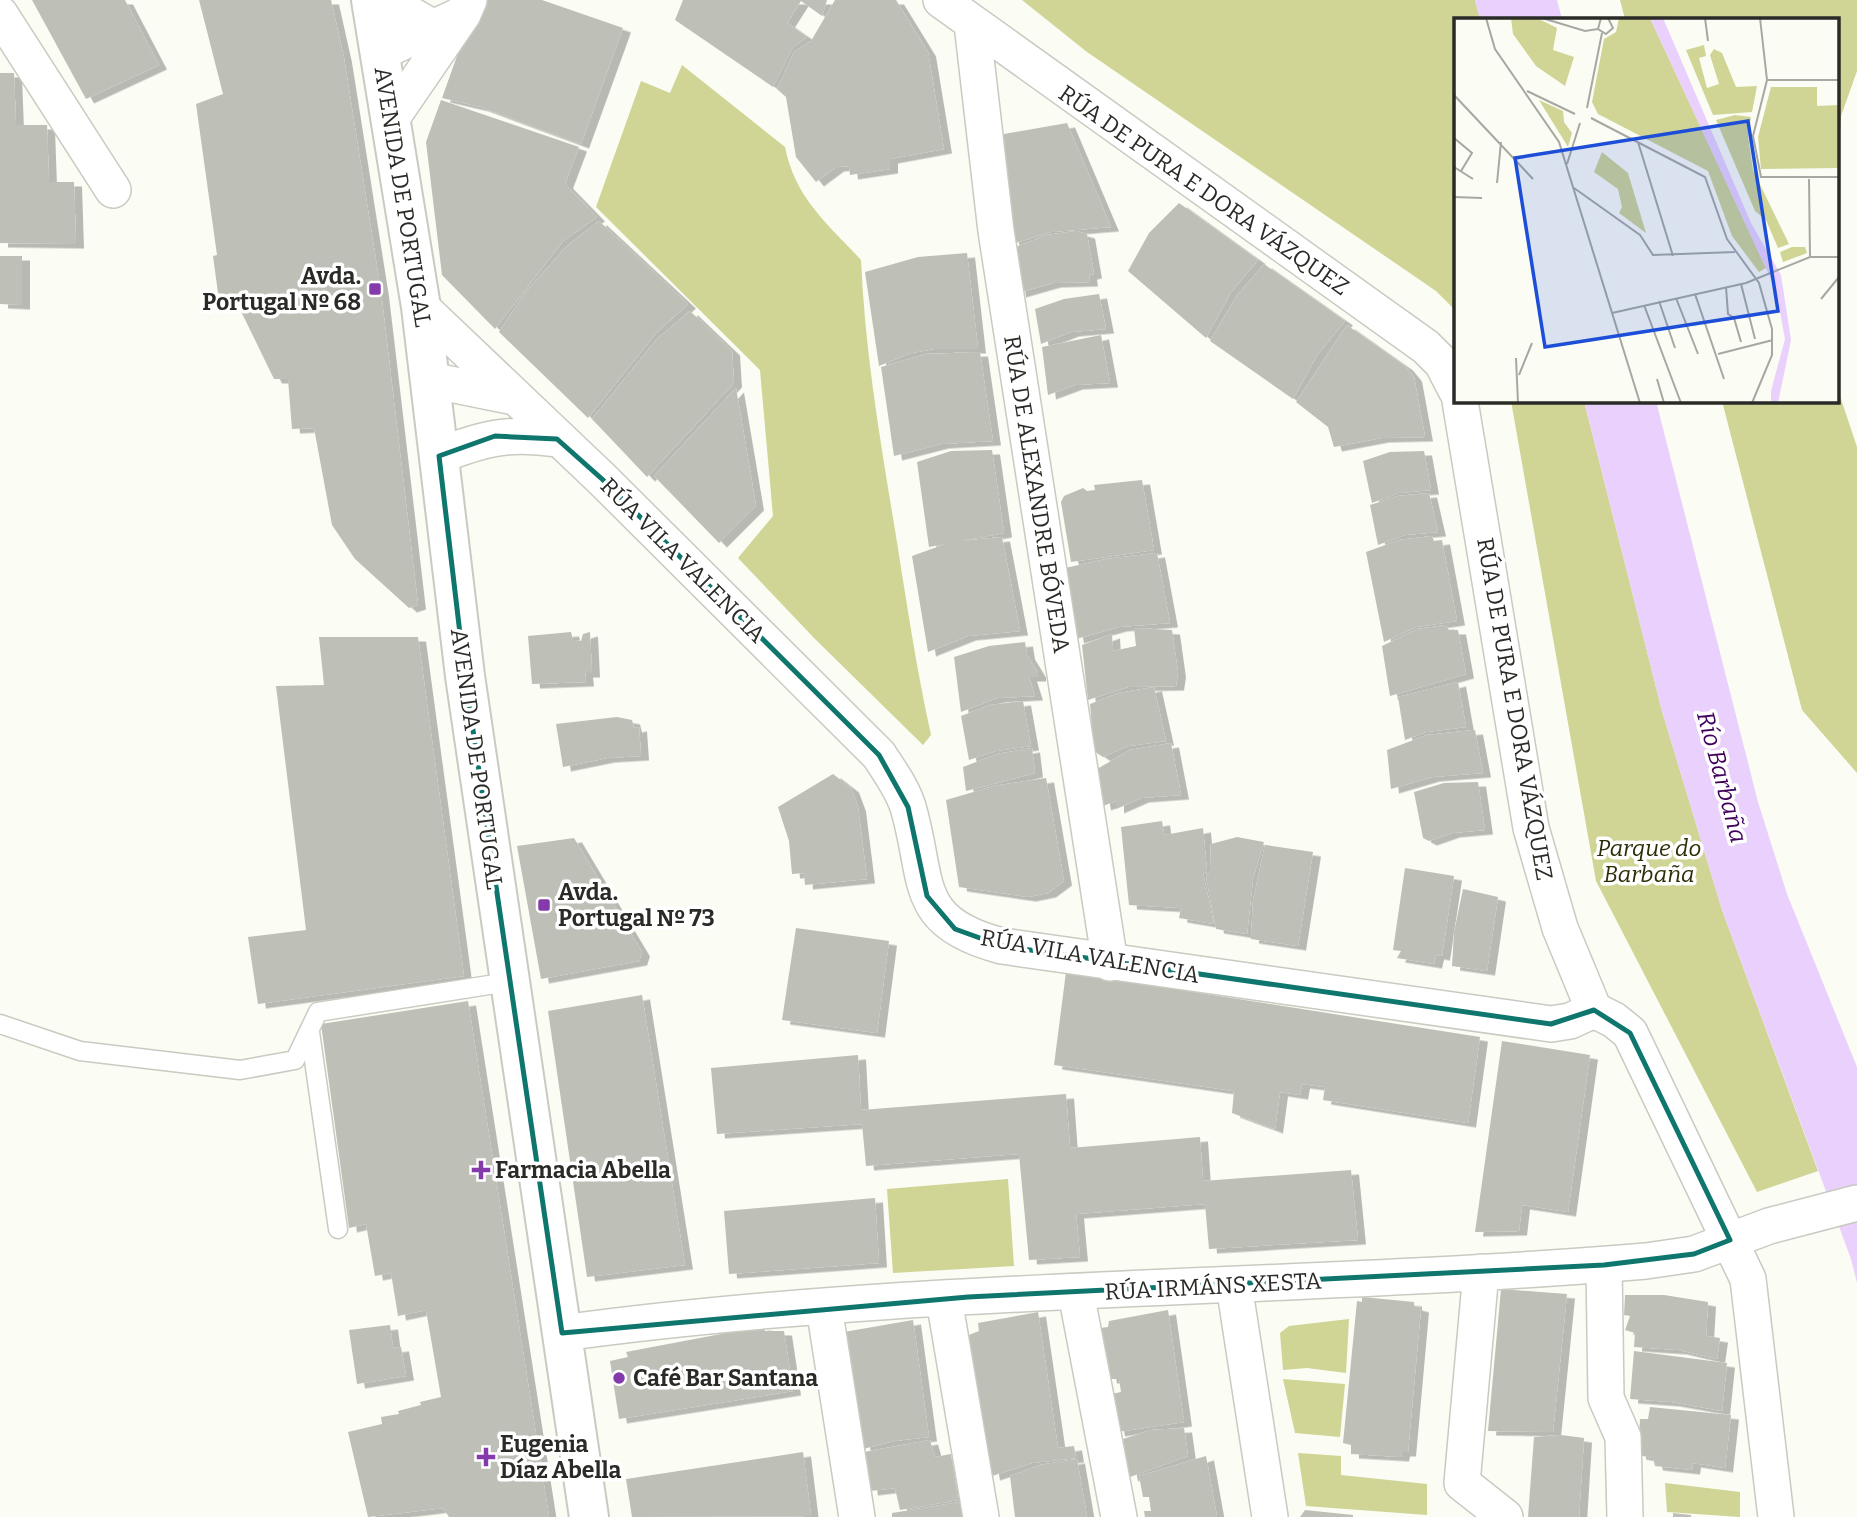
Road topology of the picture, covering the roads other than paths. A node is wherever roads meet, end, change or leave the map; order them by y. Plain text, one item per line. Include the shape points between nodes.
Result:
1 (371, 0) edge
2 (385, 0) edge
3 (941, 0) edge
4 (0, 13) edge
5 (455, 14) edge
6 (972, 24) junction
7 (381, 52) junction
8 (391, 119) junction
9 (113, 190) dead end
10 (421, 307) junction
11 (430, 380) junction
12 (1454, 386) edge
13 (514, 397) junction
14 (1460, 402) edge
15 (557, 439) junction
16 (439, 456) junction
17 (1110, 963) junction
18 (508, 982) junction
19 (1594, 1010) junction
20 (0, 1024) edge
21 (310, 1032) junction
22 (1857, 1203) edge
23 (338, 1229) dead end
24 (1730, 1240) junction
25 (1604, 1265) junction
26 (1481, 1272) junction
27 (1234, 1285) junction
28 (1076, 1293) junction
29 (944, 1299) junction
30 (824, 1307) junction
31 (562, 1333) junction
32 (589, 1517) edge
33 (857, 1517) edge
34 (981, 1517) edge
35 (1119, 1517) edge
36 (1270, 1517) edge
37 (1505, 1517) edge
38 (1625, 1517) edge
39 (1776, 1517) edge

1 - 7 street, AVENIDA DE PORTUGAL
2 - 5 street
3 - 6 street, RÚA DE PURA E DORA VÁZQUEZ
4 - 9 street
5 - 7 street
5 - 8 street
6 - 12 street, RÚA DE PURA E DORA VÁZQUEZ via 1426,347 1442,363
6 - 17 street, RÚA DE ALEXANDRE BÓVEDA via 994,219
7 - 8 street, AVENIDA DE PORTUGAL
8 - 10 street, AVENIDA DE PORTUGAL
10 - 11 street, AVENIDA DE PORTUGAL
10 - 13 street, RÚA VILA VALENCIA
11 - 13 street
11 - 16 street, AVENIDA DE PORTUGAL
13 - 15 street, RÚA VILA VALENCIA
14 - 19 street, RÚA DE PURA E DORA VÁZQUEZ via 1531,828 1549,894
15 - 16 street via 495,436
15 - 17 street, RÚA VILA VALENCIA via 878,755 908,807 923,884 938,913 977,940
16 - 18 street, AVENIDA DE PORTUGAL
17 - 19 street, RÚA VILA VALENCIA via 1551,1024
18 - 21 lane via 318,1012
18 - 31 street, AVENIDA DE PORTUGAL
19 - 24 street via 1630,1033
20 - 21 lane via 80,1051 240,1070 295,1060
21 - 23 lane
22 - 24 street, RÚA IRMÁNS XESTA
24 - 25 street, RÚA IRMÁNS XESTA via 1694,1254
24 - 39 street via 1753,1301
25 - 26 street, RÚA IRMÁNS XESTA
25 - 38 street via 1606,1398 1623,1437
26 - 27 street, RÚA IRMÁNS XESTA
26 - 37 street via 1462,1483
27 - 28 street, RÚA IRMÁNS XESTA
27 - 36 street
28 - 29 street, RÚA IRMÁNS XESTA
28 - 35 street
29 - 30 street, RÚA IRMÁNS XESTA
29 - 34 street
30 - 31 street, RÚA IRMÁNS XESTA
30 - 33 street
31 - 32 street, AVENIDA DE PORTUGAL

